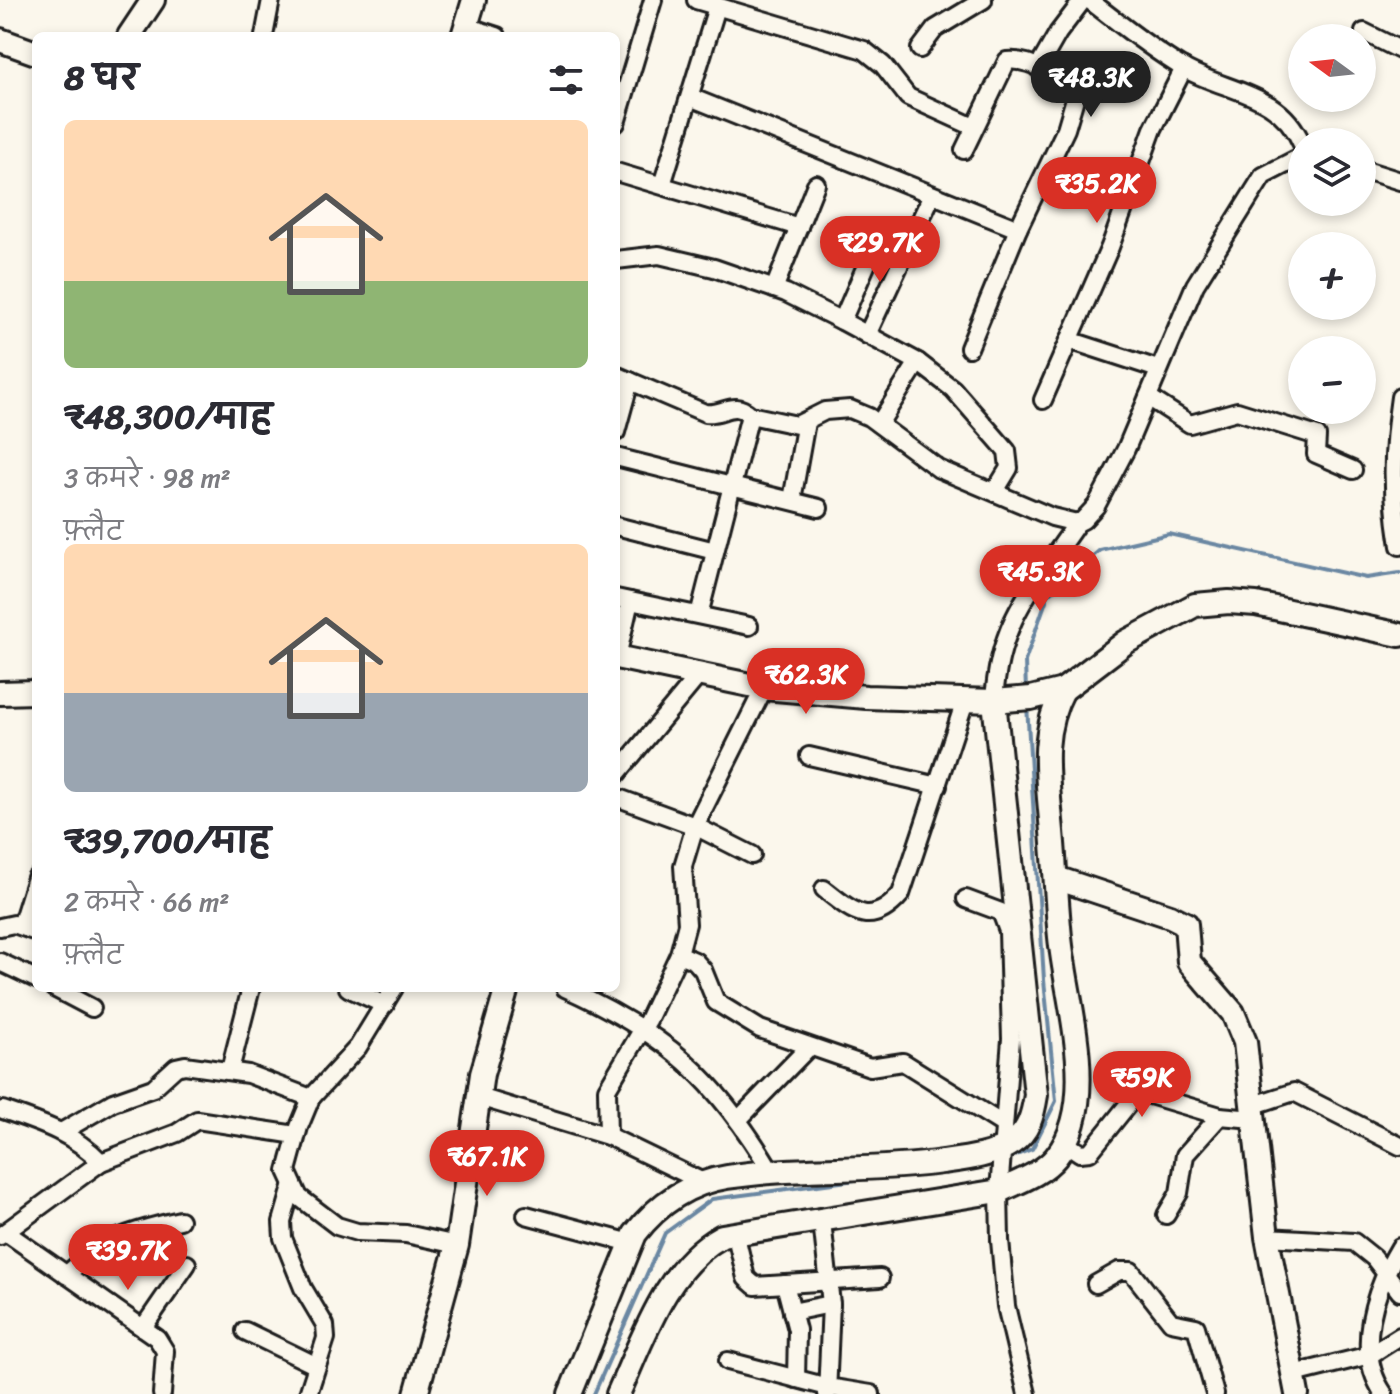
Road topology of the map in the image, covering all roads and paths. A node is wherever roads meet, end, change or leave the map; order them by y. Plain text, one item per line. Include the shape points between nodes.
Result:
1 (153, 0) edge
2 (271, 0) edge
3 (461, 0) edge
4 (474, 0) edge
5 (653, 0) edge
6 (983, 0) edge
7 (1086, 0) edge
8 (704, 2) edge
9 (132, 32) edge
10 (265, 32) edge
11 (460, 32) edge
12 (460, 32) edge
13 (1376, 38) edge
14 (0, 40) edge
15 (920, 49) dead end
16 (1400, 50) edge
17 (32, 52) edge
18 (1038, 68) junction
19 (1184, 68) junction
20 (623, 73) edge
21 (620, 94) edge
22 (690, 97) junction
23 (974, 127) junction
24 (1290, 128) edge
25 (964, 150) dead end
26 (1288, 163) edge
27 (620, 173) edge
28 (1376, 173) edge
29 (1400, 181) edge
30 (816, 184) dead end
31 (662, 185) junction
32 (932, 195) junction
33 (799, 227) junction
34 (1018, 229) junction
35 (881, 231) dead end
36 (620, 260) edge
37 (774, 289) junction
38 (842, 321) junction
39 (867, 335) junction
40 (1069, 340) junction
41 (969, 348) dead end
42 (918, 362) junction
43 (1158, 369) junction
44 (623, 378) edge
45 (1148, 397) junction
46 (1400, 397) edge
47 (1043, 400) dead end
48 (620, 401) edge
49 (750, 415) junction
50 (806, 422) junction
51 (879, 424) junction
52 (620, 458) edge
53 (1353, 470) dead end
54 (732, 484) junction
55 (995, 491) junction
56 (792, 500) junction
57 (819, 508) dead end
58 (1077, 523) junction
59 (620, 527) edge
60 (1400, 546) edge
61 (715, 551) junction
62 (623, 599) edge
63 (699, 615) junction
64 (620, 624) edge
65 (749, 626) dead end
66 (1400, 635) edge
67 (620, 658) edge
68 (699, 675) junction
69 (764, 688) junction
70 (32, 692) edge
71 (1055, 692) junction
72 (0, 693) edge
73 (999, 700) junction
74 (965, 701) junction
75 (809, 756) dead end
76 (620, 770) edge
77 (938, 786) junction
78 (620, 798) edge
79 (695, 826) junction
80 (752, 855) dead end
81 (1056, 878) junction
82 (824, 889) dead end
83 (966, 899) dead end
84 (32, 907) edge
85 (0, 927) edge
86 (29, 929) edge
87 (679, 954) junction
88 (0, 962) edge
89 (32, 977) edge
90 (62, 992) edge
91 (250, 992) edge
92 (357, 992) edge
93 (392, 992) edge
94 (506, 992) edge
95 (573, 992) edge
96 (385, 1005) junction
97 (92, 1008) dead end
98 (643, 1028) junction
99 (809, 1047) junction
100 (230, 1070) junction
101 (479, 1097) junction
102 (311, 1098) junction
103 (3, 1110) dead end
104 (1252, 1113) junction
105 (1220, 1116) junction
106 (740, 1118) junction
107 (1004, 1125) junction
108 (63, 1131) junction
109 (296, 1135) junction
110 (608, 1136) junction
111 (1065, 1143) junction
112 (1400, 1146) edge
113 (1003, 1150) junction
114 (101, 1162) junction
115 (773, 1174) junction
116 (705, 1183) junction
117 (292, 1187) junction
118 (999, 1188) junction
119 (526, 1215) dead end
120 (1166, 1215) dead end
121 (180, 1220) dead end
122 (822, 1221) junction
123 (735, 1232) junction
124 (4, 1235) edge
125 (1267, 1237) junction
126 (631, 1243) junction
127 (457, 1245) junction
128 (1400, 1247) edge
129 (187, 1264) dead end
130 (1385, 1273) junction
131 (66, 1275) junction
132 (880, 1278) dead end
133 (829, 1280) junction
134 (785, 1284) junction
135 (1096, 1284) dead end
136 (1400, 1292) edge
137 (831, 1304) junction
138 (792, 1312) junction
139 (143, 1328) junction
140 (245, 1331) dead end
141 (1397, 1343) edge
142 (1370, 1355) junction
143 (728, 1361) dead end
144 (317, 1366) junction
145 (796, 1379) junction
146 (1295, 1384) edge
147 (828, 1391) edge
148 (162, 1394) edge
149 (308, 1394) edge
150 (416, 1394) edge
151 (570, 1394) edge
152 (618, 1394) edge
153 (871, 1394) edge
154 (1027, 1394) edge
155 (1215, 1394) edge
156 (1384, 1394) edge

1 - 9 street
2 - 10 street
3 - 12 street
4 - 11 street
5 - 20 street
6 - 15 street via 935,29
7 - 18 street
7 - 19 street
8 - 22 street
8 - 23 street via 864,50 908,97
13 - 16 street
14 - 17 street
18 - 23 street via 1007,61
18 - 34 street via 1065,82 1076,95 1066,129
19 - 24 street via 1276,108
19 - 40 street via 1153,129
20 - 21 street
22 - 31 street
22 - 32 street
23 - 25 street
26 - 43 street via 1263,176 1195,285
27 - 31 street
28 - 29 street
30 - 33 street
31 - 33 street
32 - 34 street
32 - 39 street
33 - 37 street
34 - 41 street
35 - 38 street
36 - 37 street via 659,255
37 - 38 street
38 - 39 street
39 - 42 street
40 - 43 street
40 - 47 street
42 - 51 street
42 - 55 street via 953,389 1007,451 1009,468
43 - 45 street
44 - 48 street
44 - 49 street via 705,413 737,407
45 - 53 street via 1190,424 1237,411 1317,436 1316,454
45 - 58 street via 1096,506
46 - 60 street via 1391,494
49 - 50 street via 789,424
49 - 54 street
50 - 51 street via 837,408
50 - 56 street
51 - 55 street via 939,469
52 - 54 street
54 - 56 street
54 - 61 street
55 - 58 street
56 - 57 street
58 - 73 street via 1010,621 1000,649
59 - 61 street
61 - 63 street
62 - 63 street
62 - 64 street
63 - 65 street
66 - 71 street via 1256,604 1195,605 1126,642
67 - 68 street
68 - 69 street
68 - 76 street
69 - 74 street
69 - 79 street
70 - 72 street
71 - 73 street
71 - 81 street via 1046,746
73 - 74 street
73 - 113 street via 1036,1095 1026,1130
74 - 77 street
75 - 77 street
77 - 82 street via 901,894 888,910 864,914
78 - 79 street
79 - 80 street
79 - 87 street via 683,866 687,924
81 - 104 street via 1186,924 1189,962 1242,1028
81 - 111 street via 1079,1081
83 - 107 street via 992,906 1007,920 1011,1039
84 - 86 street
85 - 86 street
87 - 98 street
87 - 99 street via 703,970 711,994 727,1011
88 - 89 street
90 - 97 street
91 - 100 street
92 - 96 street
93 - 96 street
94 - 101 street
95 - 98 street
96 - 102 street via 358,1047
98 - 106 street via 710,1084
98 - 110 street via 607,1089
99 - 106 street
99 - 107 street via 870,1067 903,1062
100 - 102 street
100 - 108 street via 176,1067 153,1088 113,1102
101 - 110 street
101 - 127 street
102 - 109 street
103 - 108 street
104 - 105 street
104 - 112 street via 1294,1092
104 - 125 street
105 - 111 street via 1143,1093 1090,1152 1080,1153
105 - 120 street via 1185,1155 1179,1193
106 - 115 street
107 - 113 street
108 - 114 street
109 - 114 street via 197,1120
109 - 117 street via 287,1171
110 - 116 street
111 - 118 street via 1037,1174
113 - 115 street via 896,1168
113 - 118 street
114 - 124 street
115 - 116 street
116 - 126 street via 651,1214
117 - 127 street via 337,1226
117 - 144 street via 283,1238 325,1325
118 - 122 street
118 - 154 street via 1006,1306
119 - 126 street
121 - 131 street via 102,1244
122 - 123 street
122 - 133 street
123 - 134 street via 750,1284
123 - 152 street via 706,1244 675,1281
124 - 131 street
125 - 130 street via 1354,1242
125 - 146 street
126 - 151 street
127 - 150 street
128 - 130 street
129 - 139 street
130 - 136 street
130 - 142 street via 1373,1310
131 - 139 street
132 - 133 street
133 - 134 street
133 - 137 street
134 - 138 street
135 - 155 street via 1119,1271 1131,1271 1171,1322 1196,1327
137 - 138 street
137 - 147 street
138 - 145 street via 798,1344
139 - 148 street via 165,1351
140 - 144 street
141 - 142 street
142 - 146 street
142 - 156 street
143 - 145 street
144 - 149 street
145 - 147 street
147 - 153 street

